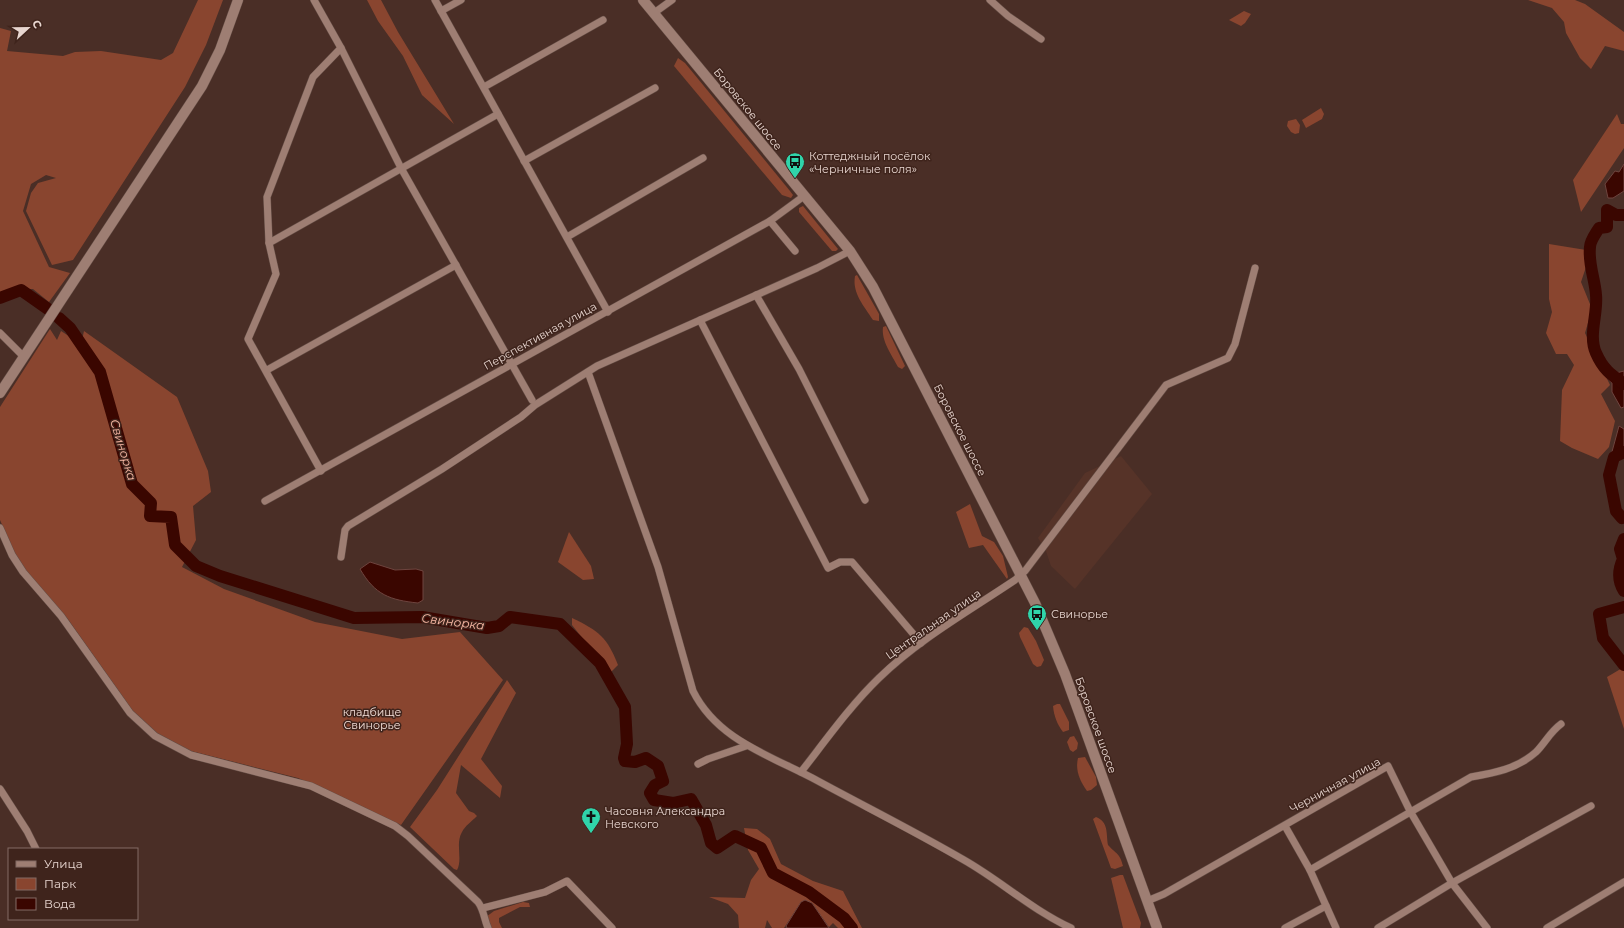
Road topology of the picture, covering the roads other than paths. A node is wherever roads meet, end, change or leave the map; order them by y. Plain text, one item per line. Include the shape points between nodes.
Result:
1 (238, 0) edge
2 (314, 0) edge
3 (435, 0) edge
4 (461, 0) edge
5 (643, 0) edge
6 (672, 0) edge
7 (990, 0) edge
8 (441, 11) junction
9 (654, 14) junction
10 (602, 20) dead end
11 (1041, 39) dead end
12 (341, 48) junction
13 (484, 87) junction
14 (655, 88) dead end
15 (498, 114) junction
16 (703, 158) dead end
17 (524, 161) junction
18 (401, 168) junction
19 (804, 196) junction
20 (770, 221) junction
21 (567, 238) junction
22 (268, 243) junction
23 (795, 251) dead end
24 (850, 251) junction
25 (456, 265) junction
26 (1255, 268) dead end
27 (756, 294) junction
28 (608, 312) junction
29 (700, 320) junction
30 (0, 333) edge
31 (23, 356) junction
32 (512, 364) junction
33 (267, 370) junction
34 (588, 372) junction
35 (0, 393) edge
36 (532, 400) dead end
37 (321, 471) junction
38 (865, 500) dead end
39 (265, 501) dead end
40 (0, 528) edge
41 (341, 557) dead end
42 (1021, 574) junction
43 (921, 643) junction
44 (1561, 724) dead end
45 (746, 746) junction
46 (698, 764) dead end
47 (801, 772) junction
48 (0, 789) edge
49 (1591, 806) dead end
50 (1410, 811) junction
51 (1285, 826) junction
52 (36, 848) edge
53 (1310, 870) junction
54 (1624, 882) edge
55 (1452, 883) junction
56 (1147, 902) junction
57 (1326, 906) junction
58 (483, 908) junction
59 (488, 928) edge
60 (612, 928) edge
61 (1071, 928) edge
62 (1157, 928) edge
63 (1285, 928) edge
64 (1336, 928) edge
65 (1378, 928) edge
66 (1487, 928) edge
67 (1547, 928) edge

1 - 31 main road via 220,50 202,86
2 - 12 street
3 - 8 street
4 - 8 street
5 - 9 main road, Боровское шоссе
6 - 9 street
7 - 11 street
8 - 13 street
9 - 19 main road, Боровское шоссе
10 - 13 street
12 - 18 street
12 - 22 street via 313,77 279,164 267,197
13 - 15 street
14 - 17 street
15 - 17 street
15 - 18 street
16 - 21 street
17 - 21 street
18 - 22 street
18 - 25 street
19 - 20 street, Перспективная улица
19 - 24 main road, Боровское шоссе
20 - 23 street
20 - 28 street, Перспективная улица
21 - 28 street
22 - 33 street via 276,274 248,338
24 - 27 street
24 - 42 main road, Боровское шоссе via 879,299
25 - 32 street
25 - 33 street
26 - 42 street, Центральная улица via 1228,358 1166,385
27 - 29 street
27 - 38 street via 799,369
28 - 32 street, Перспективная улица
29 - 34 street
29 - 43 street via 828,568 840,562 852,562
30 - 31 street
31 - 35 main road
32 - 36 street
32 - 37 street, Перспективная улица
33 - 37 street
34 - 41 street via 442,469 348,526 345,530
34 - 45 street via 658,567 693,691 714,720
37 - 39 street, Перспективная улица
40 - 58 street via 12,556 23,572 61,616 130,713 149,732 191,755 311,786 395,826
42 - 43 street, Центральная улица
42 - 56 main road, Боровское шоссе via 1065,674
43 - 47 street, Центральная улица via 877,679
44 - 50 street via 1536,751 1518,764 1494,774 1471,777
45 - 46 street
45 - 47 street
47 - 61 street via 966,861 1027,903
48 - 52 street
49 - 55 street
50 - 51 street, Черничная улица via 1388,766
50 - 53 street
50 - 55 street, Черничная улица
51 - 53 street
51 - 56 street, Черничная улица
53 - 57 street
54 - 67 street
55 - 65 street
55 - 66 street, Черничная улица
56 - 62 main road, Боровское шоссе
57 - 63 street
57 - 64 street
58 - 59 street
58 - 60 street via 545,892 567,881

